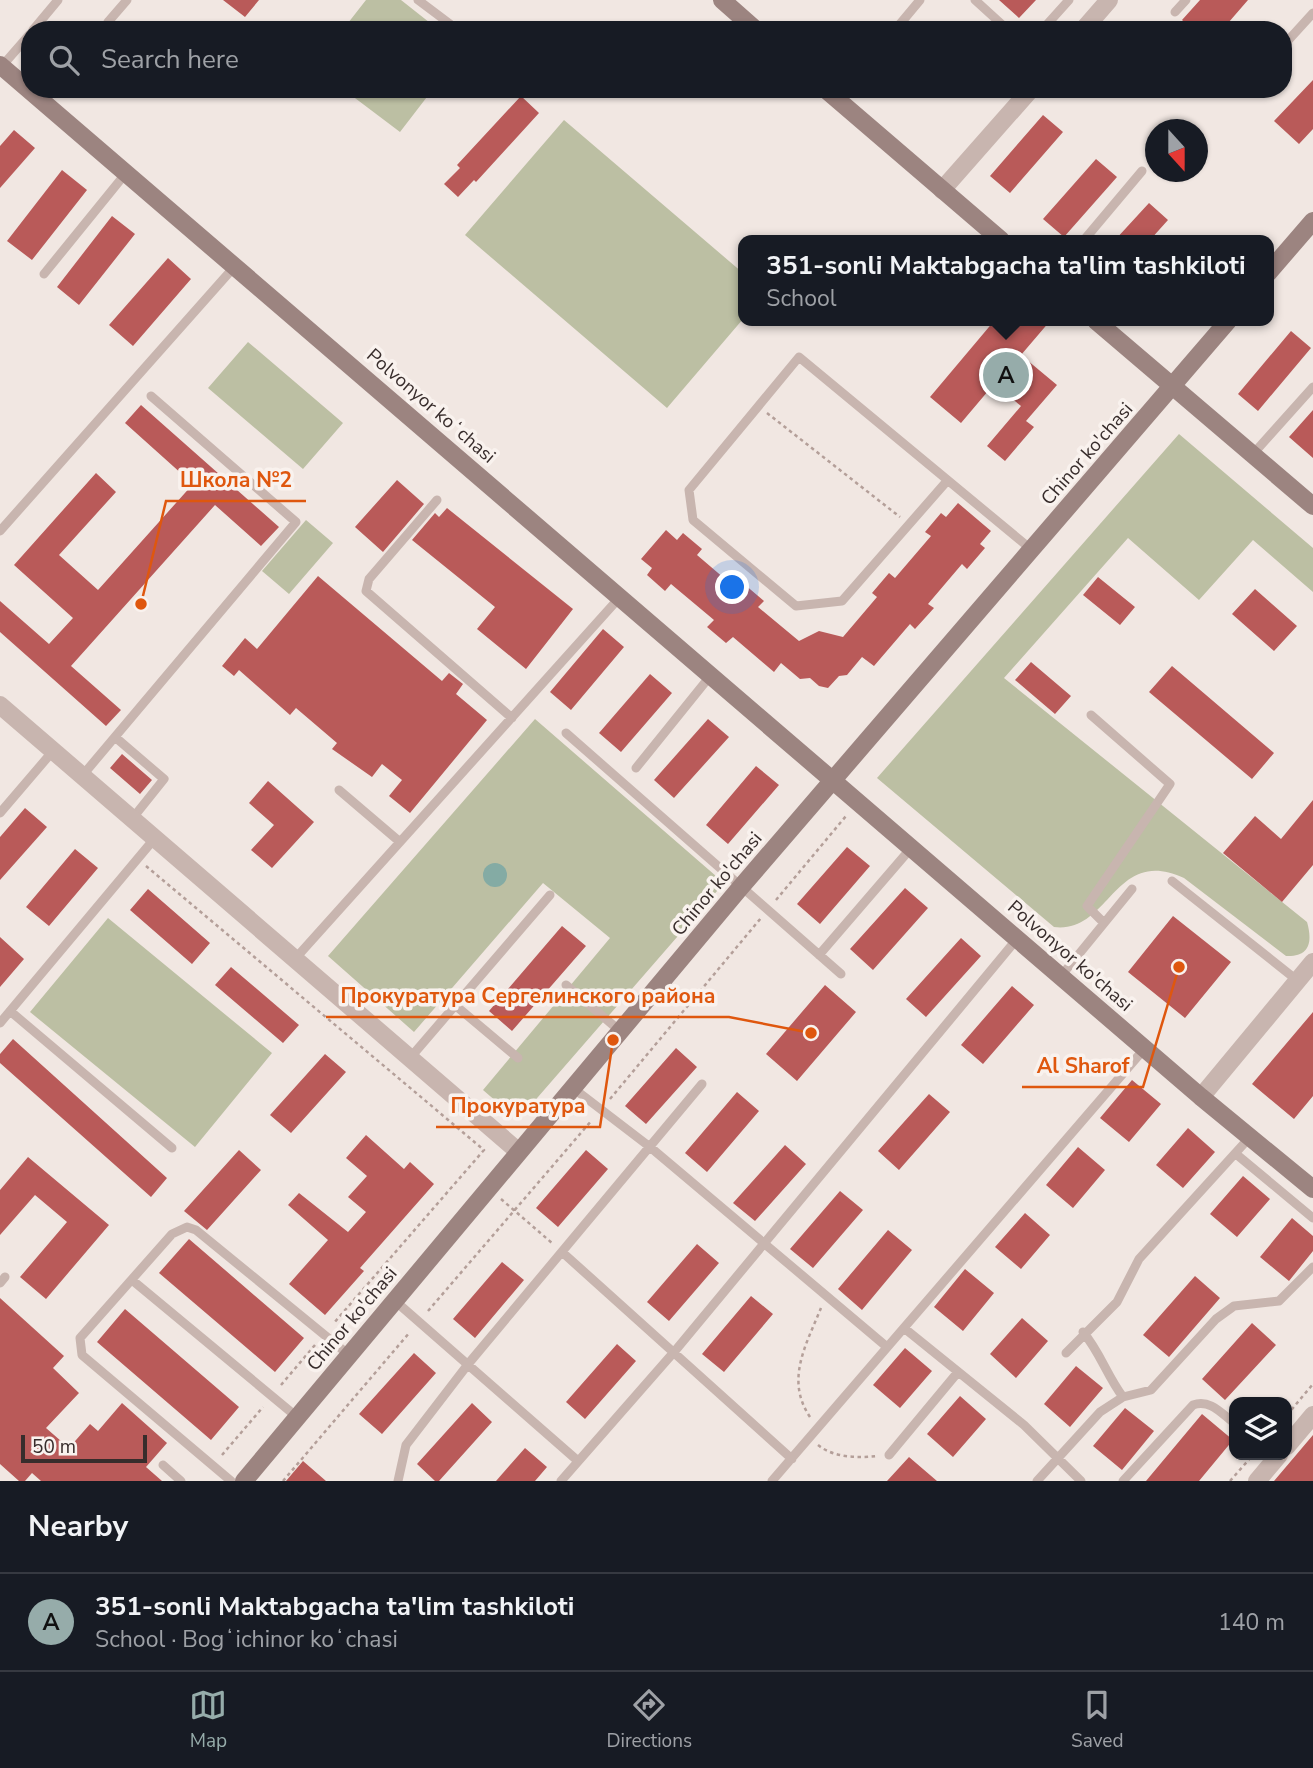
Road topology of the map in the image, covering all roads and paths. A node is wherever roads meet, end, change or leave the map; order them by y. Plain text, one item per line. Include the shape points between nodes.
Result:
1 (58, 0) edge
2 (127, 0) edge
3 (418, 0) edge
4 (722, 0) edge
5 (920, 0) edge
6 (975, 0) edge
7 (1069, 0) edge
8 (1109, 0) edge
9 (1186, 0) edge
10 (1175, 12) dead end
11 (1313, 13) edge
12 (40, 21) edge
13 (109, 21) edge
14 (446, 21) edge
15 (746, 21) edge
16 (902, 21) edge
17 (997, 21) edge
18 (1050, 21) edge
19 (1091, 21) edge
20 (1292, 36) edge
21 (21, 44) edge
22 (1, 67) edge
23 (21, 84) edge
24 (38, 98) edge
25 (842, 98) edge
26 (1023, 98) edge
27 (1142, 171) dead end
28 (126, 173) junction
29 (942, 190) junction
30 (1313, 221) edge
31 (995, 235) edge
32 (1088, 235) edge
33 (235, 266) junction
34 (1274, 267) edge
35 (44, 274) dead end
36 (1102, 326) edge
37 (1224, 326) edge
38 (1173, 386) junction
39 (1313, 387) edge
40 (151, 396) dead end
41 (759, 407) junction
42 (1253, 454) junction
43 (947, 481) junction
44 (437, 500) dead end
45 (1313, 506) edge
46 (909, 524) junction
47 (0, 531) edge
48 (1032, 550) junction
49 (621, 596) junction
50 (712, 674) junction
51 (0, 705) edge
52 (1091, 715) dead end
53 (512, 718) junction
54 (566, 733) dead end
55 (115, 737) junction
56 (53, 751) junction
57 (636, 768) dead end
58 (82, 776) junction
59 (835, 779) junction
60 (340, 790) dead end
61 (859, 800) junction
62 (0, 813) edge
63 (132, 819) junction
64 (155, 838) junction
65 (400, 842) junction
66 (912, 847) junction
67 (138, 858) junction
68 (1172, 881) dead end
69 (740, 888) junction
70 (1132, 889) dead end
71 (550, 895) dead end
72 (767, 911) junction
73 (1104, 923) junction
74 (1017, 938) junction
75 (819, 955) junction
76 (294, 960) junction
77 (1313, 962) edge
78 (841, 974) dead end
79 (1061, 976) junction
80 (1298, 981) junction
81 (566, 985) dead end
82 (456, 1006) junction
83 (10, 1011) junction
84 (0, 1023) edge
85 (620, 1031) junction
86 (1145, 1048) junction
87 (410, 1058) junction
88 (518, 1058) dead end
89 (702, 1084) dead end
90 (572, 1088) junction
91 (1202, 1097) junction
92 (601, 1110) junction
93 (1250, 1137) junction
94 (649, 1147) junction
95 (172, 1148) dead end
96 (519, 1152) junction
97 (1236, 1154) junction
98 (468, 1169) junction
99 (488, 1189) junction
100 (1313, 1189) edge
101 (516, 1212) junction
102 (1313, 1217) edge
103 (764, 1244) junction
104 (562, 1252) junction
105 (1313, 1267) edge
106 (132, 1280) junction
107 (826, 1295) junction
108 (394, 1300) junction
109 (419, 1321) junction
110 (904, 1328) junction
111 (1083, 1332) junction
112 (324, 1335) junction
113 (887, 1347) junction
114 (674, 1352) junction
115 (1066, 1353) dead end
116 (349, 1355) junction
117 (469, 1363) junction
118 (958, 1372) junction
119 (1313, 1384) edge
120 (271, 1396) junction
121 (1123, 1396) junction
122 (1292, 1409) edge
123 (1313, 1415) edge
124 (297, 1418) junction
125 (1229, 1419) edge
126 (818, 1428) junction
127 (809, 1438) junction
128 (1292, 1440) edge
129 (889, 1455) joint
130 (1055, 1458) junction
131 (792, 1459) junction
132 (1249, 1460) edge
133 (1275, 1460) edge
134 (579, 1461) junction
135 (163, 1465) dead end
136 (213, 1465) junction
137 (181, 1481) edge
138 (231, 1481) edge
139 (244, 1481) edge
140 (283, 1481) edge
141 (398, 1481) edge
142 (561, 1481) edge
143 (772, 1481) edge
144 (1037, 1481) edge
145 (1081, 1481) edge
146 (1123, 1481) edge
147 (1230, 1481) edge
148 (1257, 1481) edge

1 - 12 lane
2 - 13 lane
3 - 14 lane
4 - 15 street
5 - 16 lane
6 - 17 lane
7 - 18 lane
8 - 19 street
9 - 10 lane
11 - 20 lane
21 - 22 lane
22 - 23 street, Polvonyor koʻchasi
24 - 28 street, Polvonyor koʻchasi
25 - 29 street
26 - 29 street
27 - 32 lane
28 - 33 street, Polvonyor koʻchasi
28 - 35 lane
29 - 31 street
30 - 34 street
33 - 47 lane
33 - 49 street, Polvonyor koʻchasi
36 - 38 street
37 - 38 street, Chinor ko'chasi
38 - 42 street
38 - 48 street, Chinor ko'chasi
39 - 42 lane
40 - 55 lane via 296,522
41 - 43 lane via 799,357
41 - 46 path
41 - 46 lane via 689,489 693,520 796,606 842,601
42 - 45 street
43 - 46 lane
43 - 48 lane
44 - 53 lane via 369,579 366,591
48 - 59 street, Chinor ko'chasi
49 - 50 street, Polvonyor koʻchasi
49 - 53 lane
50 - 57 lane
50 - 59 street, Polvonyor koʻchasi
51 - 56 street
52 - 73 lane via 1170,784 1087,906
53 - 65 lane
54 - 69 lane
55 - 58 lane
55 - 63 lane via 164,779
56 - 58 street
56 - 62 lane
58 - 63 street
59 - 61 street, Polvonyor ko'chasi
59 - 69 street, Chinor ko'chasi
60 - 65 lane
61 - 66 street, Polvonyor ko'chasi
61 - 72 path
63 - 64 street
64 - 67 lane
64 - 76 street
65 - 76 lane
66 - 74 street, Polvonyor ko'chasi
66 - 75 lane
67 - 83 lane
67 - 98 path via 484,1150
68 - 80 lane
69 - 72 lane
69 - 85 street, Chinor ko'chasi
70 - 73 lane
71 - 82 lane
72 - 75 lane
72 - 92 path
73 - 79 lane
74 - 79 street, Polvonyor ko'chasi
74 - 103 lane
75 - 78 lane
76 - 87 street
77 - 80 street
79 - 86 street, Polvonyor ko'chasi
80 - 91 street
81 - 85 lane
82 - 87 lane
82 - 88 lane
83 - 84 lane
83 - 95 lane
85 - 90 street, Chinor ko'chasi
86 - 91 street, Polvonyor ko'chasi
86 - 110 lane
87 - 96 street
89 - 94 lane
90 - 92 lane
90 - 96 street, Chinor ko'chasi
91 - 93 street, Polvonyor ko'chasi
92 - 94 lane
92 - 101 path
93 - 97 lane
93 - 100 street, Polvonyor ko'chasi
94 - 103 lane
94 - 104 lane
96 - 99 street, Chinor ko'chasi
97 - 102 lane
97 - 111 lane via 1139,1259 1117,1301
98 - 99 path
98 - 112 path
99 - 101 path
99 - 108 street, Chinor ko'chasi
101 - 104 path
101 - 109 path
103 - 107 lane
103 - 114 lane
104 - 114 lane
104 - 117 lane
105 - 121 lane via 1279,1301 1234,1306 1216,1319 1151,1390
106 - 112 lane via 172,1234 187,1227
106 - 120 lane
106 - 136 lane via 80,1338 82,1355
107 - 113 lane
107 - 126 path via 797,1365 801,1404
108 - 109 lane
108 - 116 street, Chinor ko'chasi
109 - 117 lane
109 - 140 path
110 - 113 lane
110 - 118 lane
111 - 115 lane
111 - 121 lane
112 - 116 lane
112 - 120 path
113 - 126 lane
114 - 131 lane
114 - 134 lane
116 - 124 street, Chinor ko'chasi
117 - 134 lane
117 - 141 lane via 407,1445
118 - 129 lane
118 - 130 lane via 1024,1425
119 - 122 path
120 - 124 lane
120 - 136 path
121 - 130 lane via 1100,1412
123 - 128 street
124 - 139 street, Chinor ko'chasi
125 - 146 lane via 1212,1405 1193,1405
126 - 127 lane
127 - 129 path via 839,1455
127 - 131 lane
130 - 144 lane
130 - 145 lane
131 - 143 lane
132 - 147 path
133 - 148 street
134 - 142 lane
135 - 137 lane
136 - 138 lane

